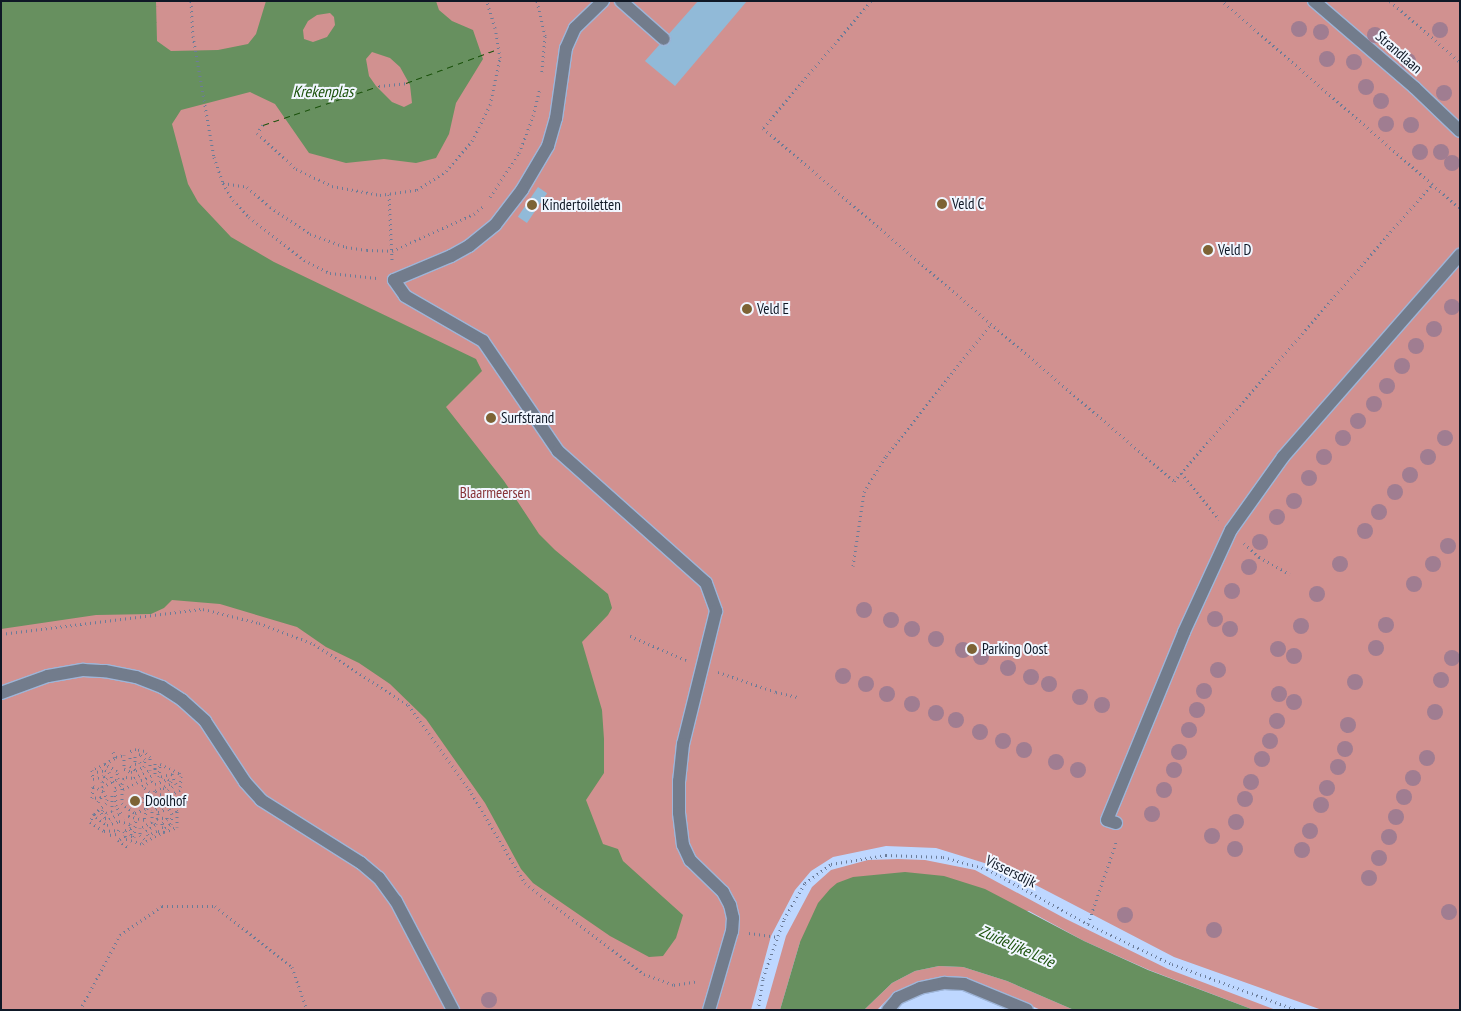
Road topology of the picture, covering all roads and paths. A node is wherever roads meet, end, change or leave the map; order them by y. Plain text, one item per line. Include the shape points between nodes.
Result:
1 (191, 1) edge
2 (487, 1) edge
3 (537, 1) edge
4 (603, 1) edge
5 (622, 1) edge
6 (871, 1) edge
7 (1222, 1) edge
8 (1314, 1) edge
9 (1390, 1) edge
10 (664, 39) dead end
11 (1460, 62) edge
12 (542, 73) dead end
13 (406, 82) dead end
14 (541, 83) dead end
15 (379, 86) dead end
16 (263, 125) dead end
17 (1460, 131) edge
18 (223, 183) junction
19 (1432, 184) junction
20 (389, 194) junction
21 (1460, 208) edge
22 (392, 251) junction
23 (1460, 255) edge
24 (392, 264) dead end
25 (394, 280) junction
26 (991, 324) junction
27 (1181, 474) junction
28 (1222, 521) dead end
29 (1244, 542) dead end
30 (853, 566) dead end
31 (1290, 574) dead end
32 (1, 634) edge
33 (1, 693) edge
34 (114, 752) dead end
35 (128, 752) dead end
36 (116, 757) junction
37 (130, 757) dead end
38 (139, 759) dead end
39 (155, 760) dead end
40 (105, 764) junction
41 (136, 770) junction
42 (97, 772) dead end
43 (113, 783) junction
44 (122, 784) junction
45 (101, 788) junction
46 (162, 788) junction
47 (123, 789) junction
48 (112, 795) dead end
49 (168, 796) junction
50 (98, 802) dead end
51 (152, 805) dead end
52 (166, 809) junction
53 (94, 814) junction
54 (124, 818) dead end
55 (136, 818) junction
56 (157, 819) junction
57 (1116, 824) joint
58 (130, 828) junction
59 (164, 832) junction
60 (109, 835) dead end
61 (125, 836) junction
62 (146, 841) junction
63 (129, 848) dead end
64 (1088, 924) junction
65 (732, 931) junction
66 (778, 937) junction
67 (720, 978) junction
68 (80, 1010) edge
69 (307, 1010) edge
70 (454, 1010) edge
71 (709, 1010) edge
72 (758, 1010) edge
73 (888, 1010) edge
74 (1027, 1010) edge
75 (1297, 1010) edge

1 - 18 path via 205,114
2 - 20 path via 500,58 490,106 472,141 446,171 417,190
3 - 12 path via 545,36
4 - 25 street via 575,28 566,48 556,118 548,146 522,190 495,225 469,246
5 - 10 street
6 - 26 path via 764,128
7 - 19 path
8 - 17 street, Strandlaan
9 - 11 path
13 - 15 path
14 - 22 path via 520,153 486,204 474,214
16 - 20 path via 256,133 296,169 332,186
18 - 22 path via 247,187 310,234 346,246
18 - 25 path via 249,217 304,260 330,272
19 - 21 path
19 - 27 path
20 - 22 path
22 - 24 path
23 - 57 street via 1283,457 1231,530 1184,632 1107,820
25 - 65 street via 404,296 483,341 558,451 706,583 716,611 683,744 679,812 682,845 690,860 723,892 730,905
26 - 27 path via 1174,482
26 - 30 path via 886,456 864,492
27 - 28 path
29 - 31 path via 1259,557
32 - 67 path via 203,609 259,623 314,644 408,705 470,788 525,883 644,974 674,985
33 - 70 street via 63,672 98,670 136,677 162,687 182,700 205,721 245,782 261,800 361,862 379,878 396,901
34 - 36 path
35 - 44 path via 144,751 150,757 150,770 134,778 126,777
36 - 40 path
36 - 41 path via 124,755 124,770
37 - 41 path via 130,766
38 - 41 path via 140,763 135,764 135,756 140,754 145,759 144,768
39 - 47 path via 155,774
40 - 43 path via 117,771 118,779
40 - 45 path via 92,770 93,779 107,778
42 - 43 path via 109,772
43 - 45 path
44 - 47 path
44 - 48 path via 115,788 116,806 121,813 104,818 103,810 106,813 112,811
45 - 50 path via 93,786 91,789 92,798 101,797
45 - 53 path via 106,795 106,803
46 - 46 path via 155,790 152,798 144,802 143,798 149,792 142,786 152,781 155,784 168,779 171,781
46 - 49 path via 168,790 176,784 172,774 159,777 160,764 181,776 180,790
47 - 55 path via 122,803 125,806 135,813 147,808 144,820
49 - 51 path via 160,794 160,799
49 - 59 path via 171,800 185,802 173,806 177,811 177,827
52 - 56 path via 158,812
52 - 56 path via 172,814 172,824 165,828 162,823 167,817
52 - 62 path via 165,803 154,808 152,822 140,828 140,835
53 - 58 path via 107,825 119,821 130,824
53 - 60 path via 90,822 104,831 118,830 116,834
54 - 55 path
55 - 58 path via 134,837
56 - 59 path via 155,826 146,831 148,835
57 - 64 path via 1117,840
58 - 61 path via 125,829
59 - 62 path
61 - 62 path via 128,841 143,844
61 - 63 path via 118,840
64 - 66 path, Vissersdijk via 987,869 943,857 886,855 831,864 805,883 784,919
64 - 75 path, Vissersdijk via 1172,964
65 - 66 path
65 - 67 street
66 - 72 path, Vissersdijk via 764,978
67 - 71 street
68 - 69 path via 120,935 162,906 215,906 292,967
73 - 74 street via 898,998 920,988 944,983 964,984

